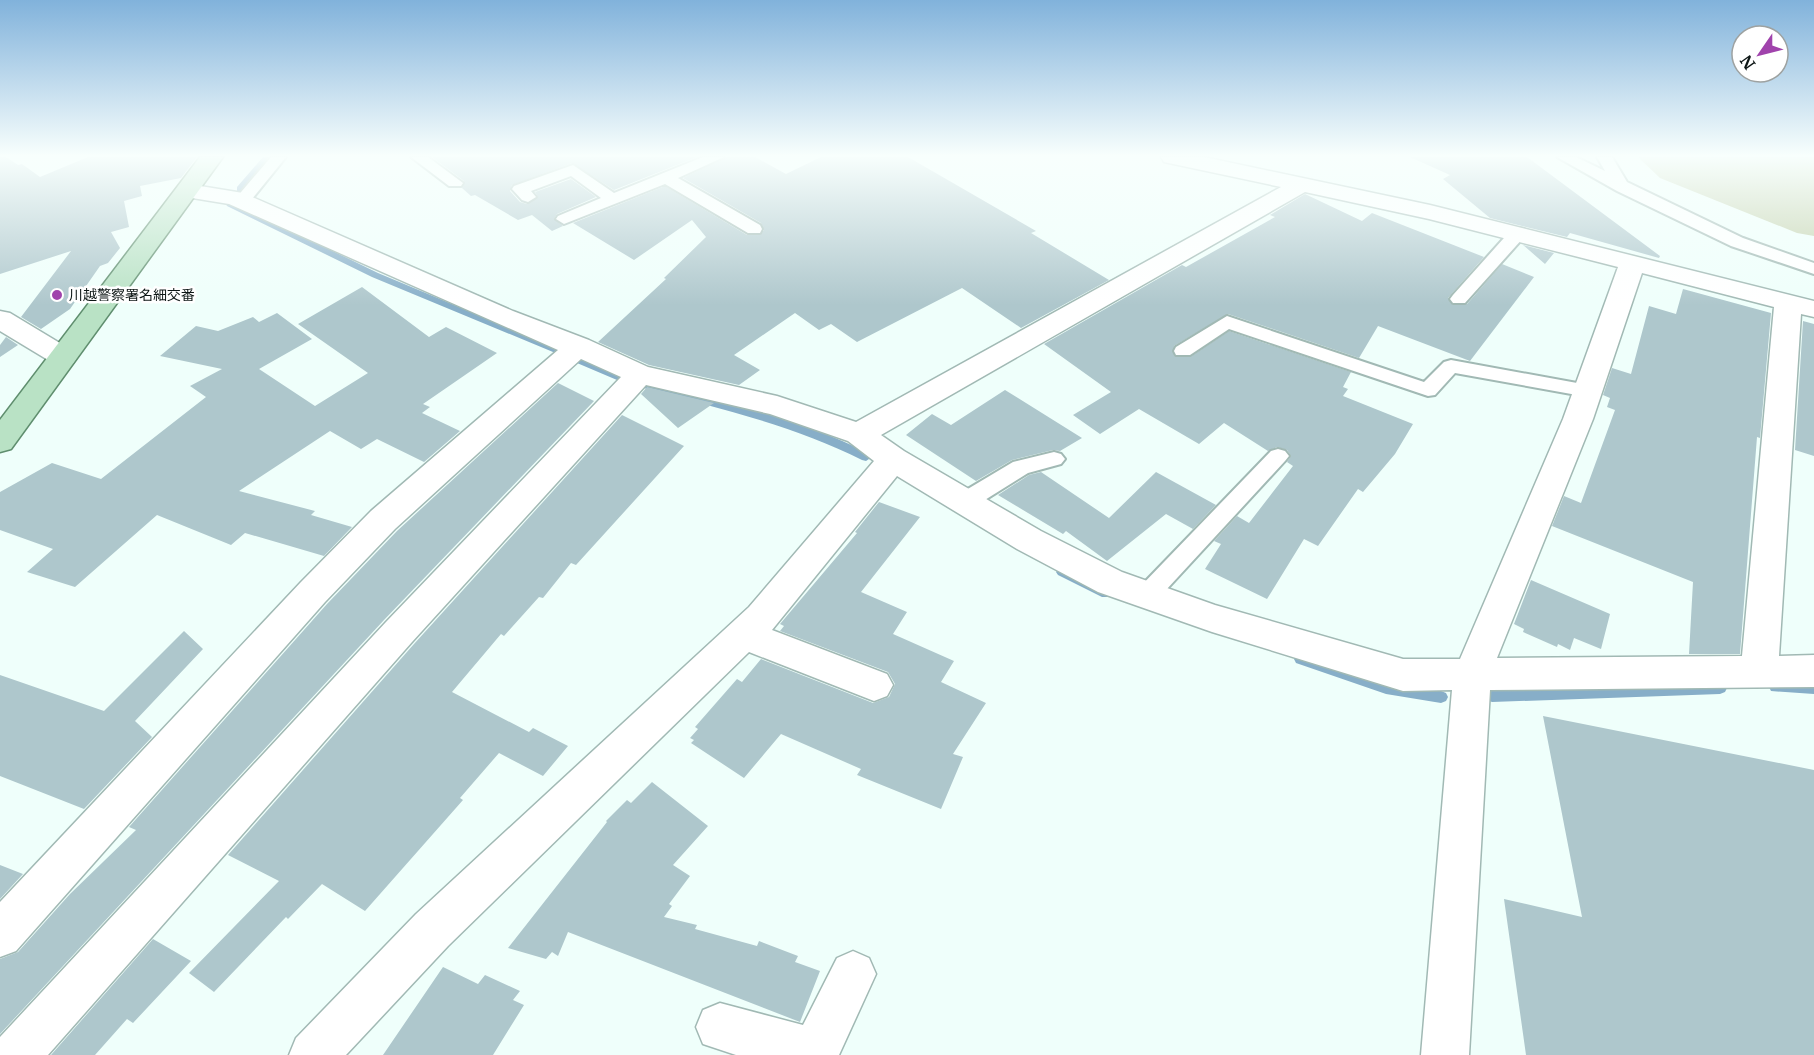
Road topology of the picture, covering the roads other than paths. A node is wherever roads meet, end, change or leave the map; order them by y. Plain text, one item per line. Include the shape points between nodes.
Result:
1 (177, 206) edge
2 (254, 206) edge
3 (595, 206) edge
4 (715, 206) edge
5 (1263, 206) edge
6 (1397, 206) edge
7 (1661, 206) edge
8 (564, 219) dead end
9 (754, 229) dead end
10 (1518, 233) junction
11 (1632, 264) junction
12 (1814, 269) edge
13 (1459, 299) dead end
14 (1801, 306) edge
15 (0, 319) edge
16 (579, 346) junction
17 (1183, 351) dead end
18 (63, 357) junction
19 (640, 374) junction
20 (1588, 391) junction
21 (859, 434) junction
22 (0, 442) edge
23 (1278, 456) dead end
24 (893, 459) junction
25 (1054, 459) dead end
26 (964, 502) junction
27 (1146, 596) junction
28 (744, 634) junction
29 (1814, 671) edge
30 (1759, 673) junction
31 (1472, 675) junction
32 (874, 685) dead end
33 (0, 935) edge
34 (853, 974) dead end
35 (720, 1028) dead end
36 (814, 1054) edge
37 (16, 1055) edge
38 (313, 1055) edge
39 (1445, 1055) edge

1 - 18 main road
2 - 16 street
3 - 8 lane
4 - 9 lane
5 - 21 street
6 - 10 street
7 - 12 lane via 1737,242
10 - 11 street
10 - 13 lane
11 - 14 street
11 - 20 street
14 - 30 street
15 - 18 street
16 - 19 street
16 - 33 street via 383,520
17 - 20 lane via 1227,322 1428,390 1451,366
18 - 22 main road
19 - 21 street via 777,406
19 - 37 street via 399,632
20 - 31 street
21 - 24 street
23 - 27 lane
24 - 26 street
24 - 28 street
25 - 26 lane via 1021,467
26 - 27 street via 1039,546
27 - 31 street via 1404,675
28 - 32 street
28 - 38 street via 432,930
29 - 30 street
30 - 31 street
31 - 39 street
34 - 36 street
35 - 36 street

